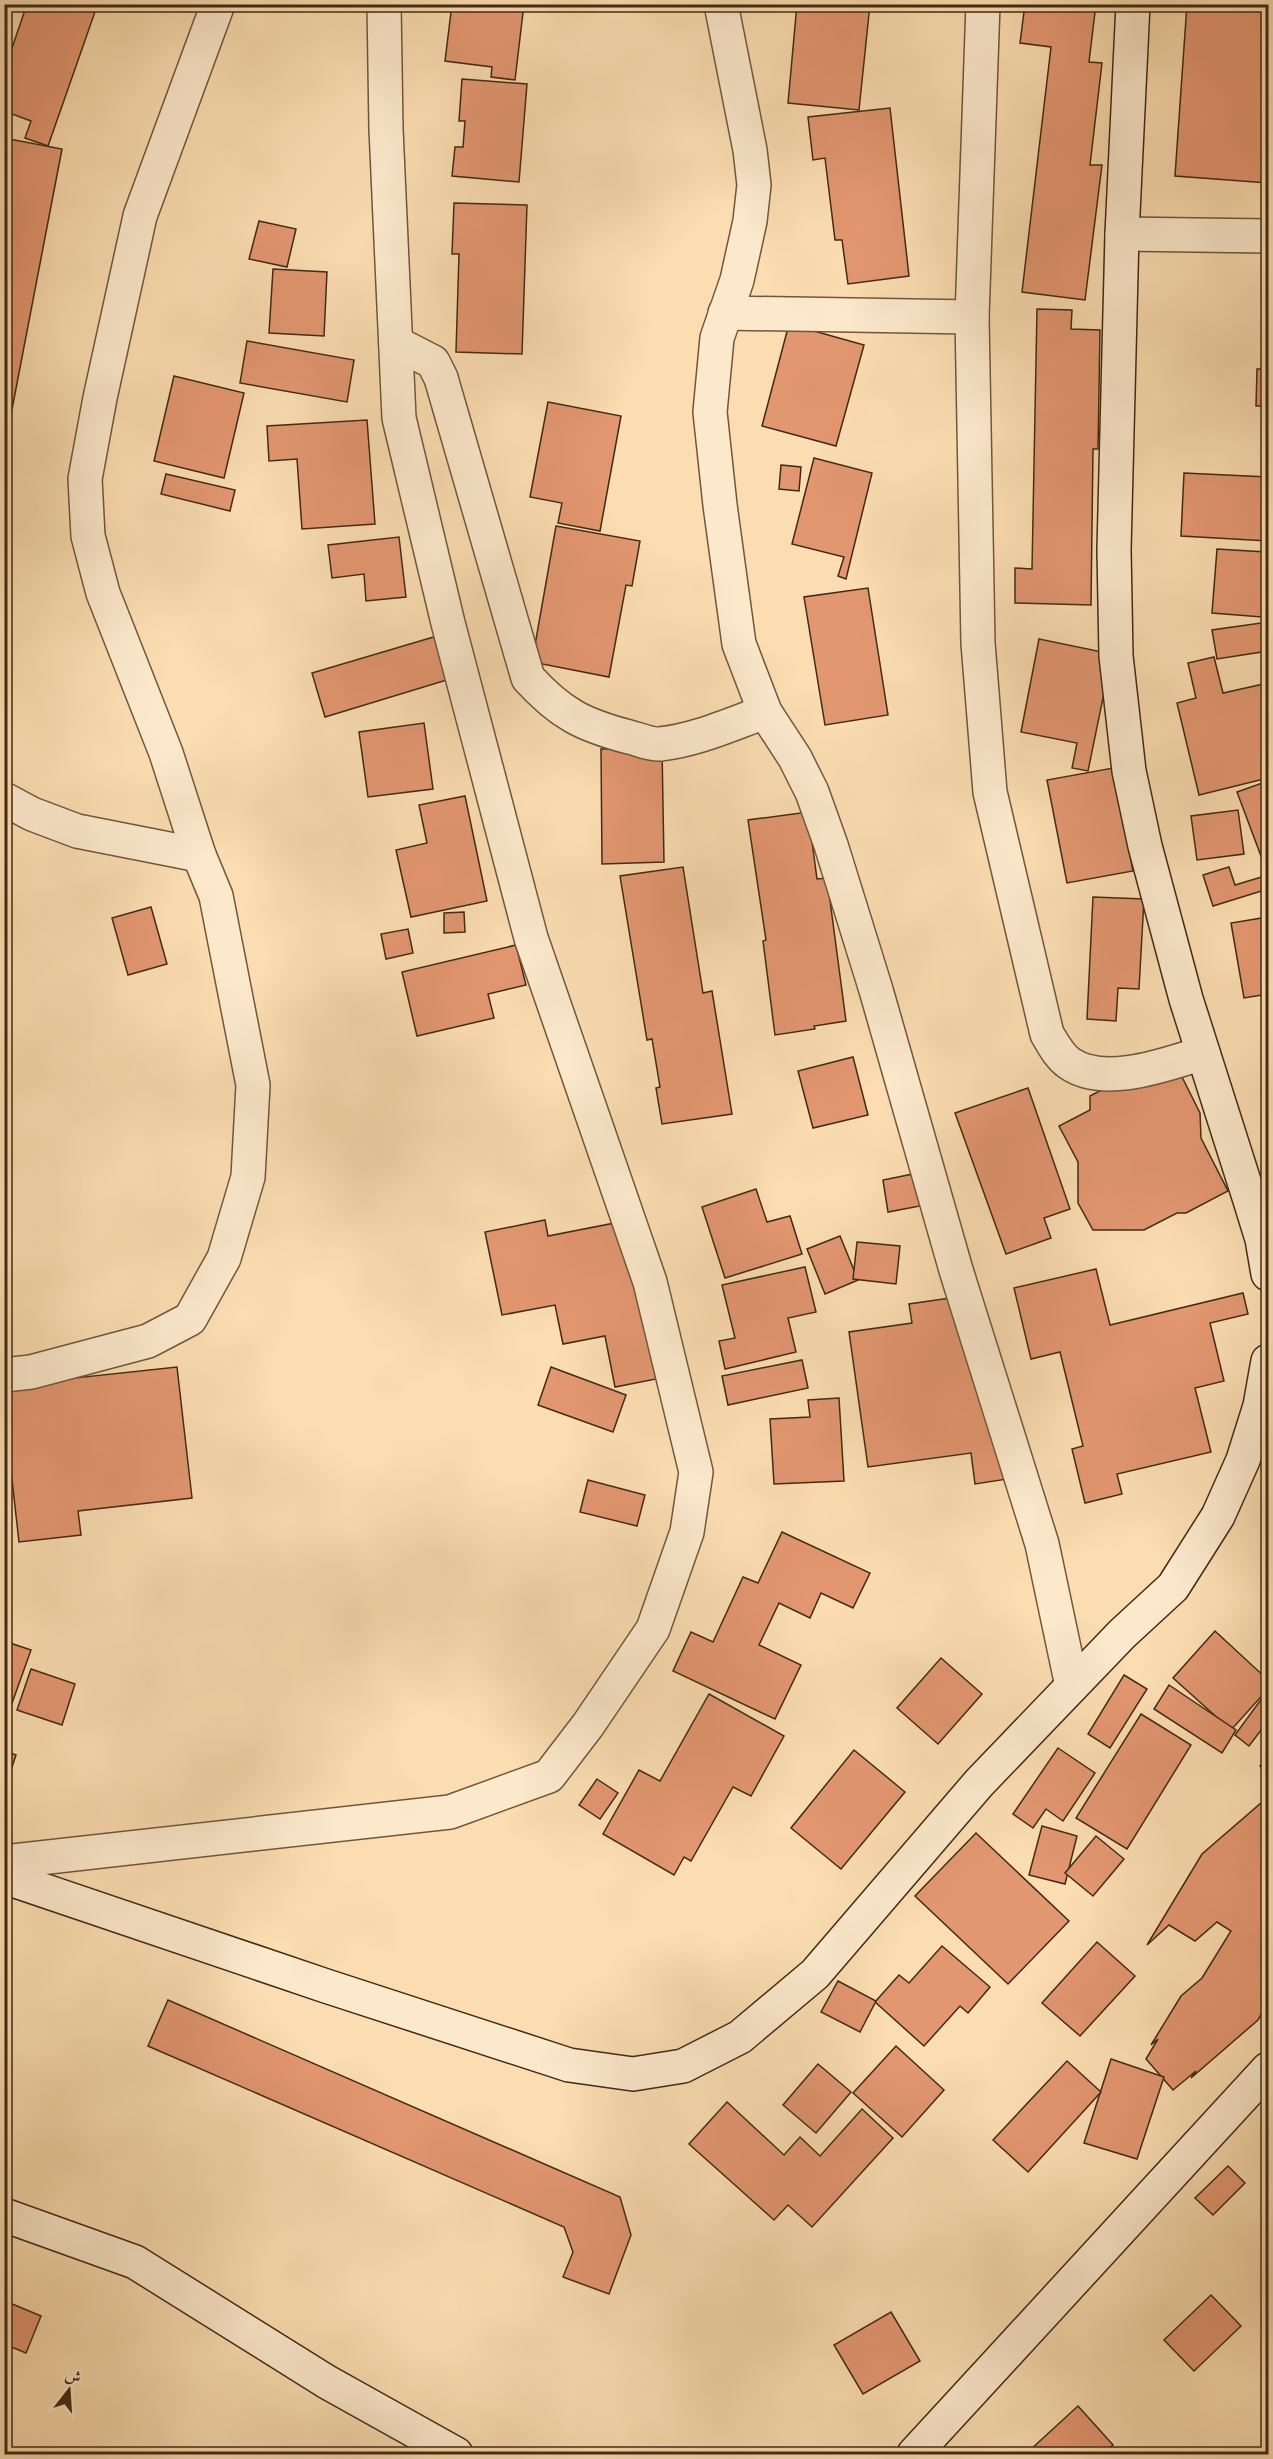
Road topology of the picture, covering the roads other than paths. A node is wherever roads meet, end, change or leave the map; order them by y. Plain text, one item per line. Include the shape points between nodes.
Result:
1 (218, 4) edge
2 (384, 4) edge
3 (721, 4) edge
4 (983, 4) edge
5 (1133, 4) edge
6 (1122, 234) junction
7 (1269, 236) edge
8 (726, 312) junction
9 (972, 317) junction
10 (396, 343) junction
11 (765, 712) junction
12 (4, 799) edge
13 (199, 855) junction
14 (1203, 1053) junction
15 (1269, 1274) edge
16 (1269, 1361) edge
17 (4, 1375) edge
18 (1072, 1686) junction
19 (4, 1862) edge
20 (4, 1877) edge
21 (1269, 2069) edge
22 (4, 2215) edge
23 (456, 2454) edge
24 (914, 2454) edge

1 - 13 street via 140,216 85,479 88,536 103,593 166,753
2 - 10 street
3 - 8 street via 754,185 737,280
4 - 9 street
5 - 6 street
6 - 7 street
6 - 14 street via 1114,550 1116,656 1129,771 1143,835 1185,999
8 - 9 street
8 - 11 street via 717,338 710,412 740,644
9 - 14 street via 978,642 990,792 1047,1034 1069,1063 1100,1073 1156,1067
10 - 11 street via 433,362 441,378 528,678 549,701 568,716 602,730 657,744 700,736
10 - 19 street via 399,418 525,916 650,1282 694,1461 696,1472 687,1532 653,1629 549,1776 450,1812
11 - 18 street via 808,784 831,845 956,1270 1042,1544
12 - 13 street via 77,831
13 - 17 street via 216,896 253,1085 248,1177 224,1258 190,1319 148,1341 31,1372
14 - 15 street via 1250,1197
16 - 18 street via 1243,1460 1218,1516 1173,1587
18 - 20 street via 979,1783 815,1974 740,2037 683,2066 633,2074 569,2066
21 - 24 street
22 - 23 street via 135,2262 327,2382

